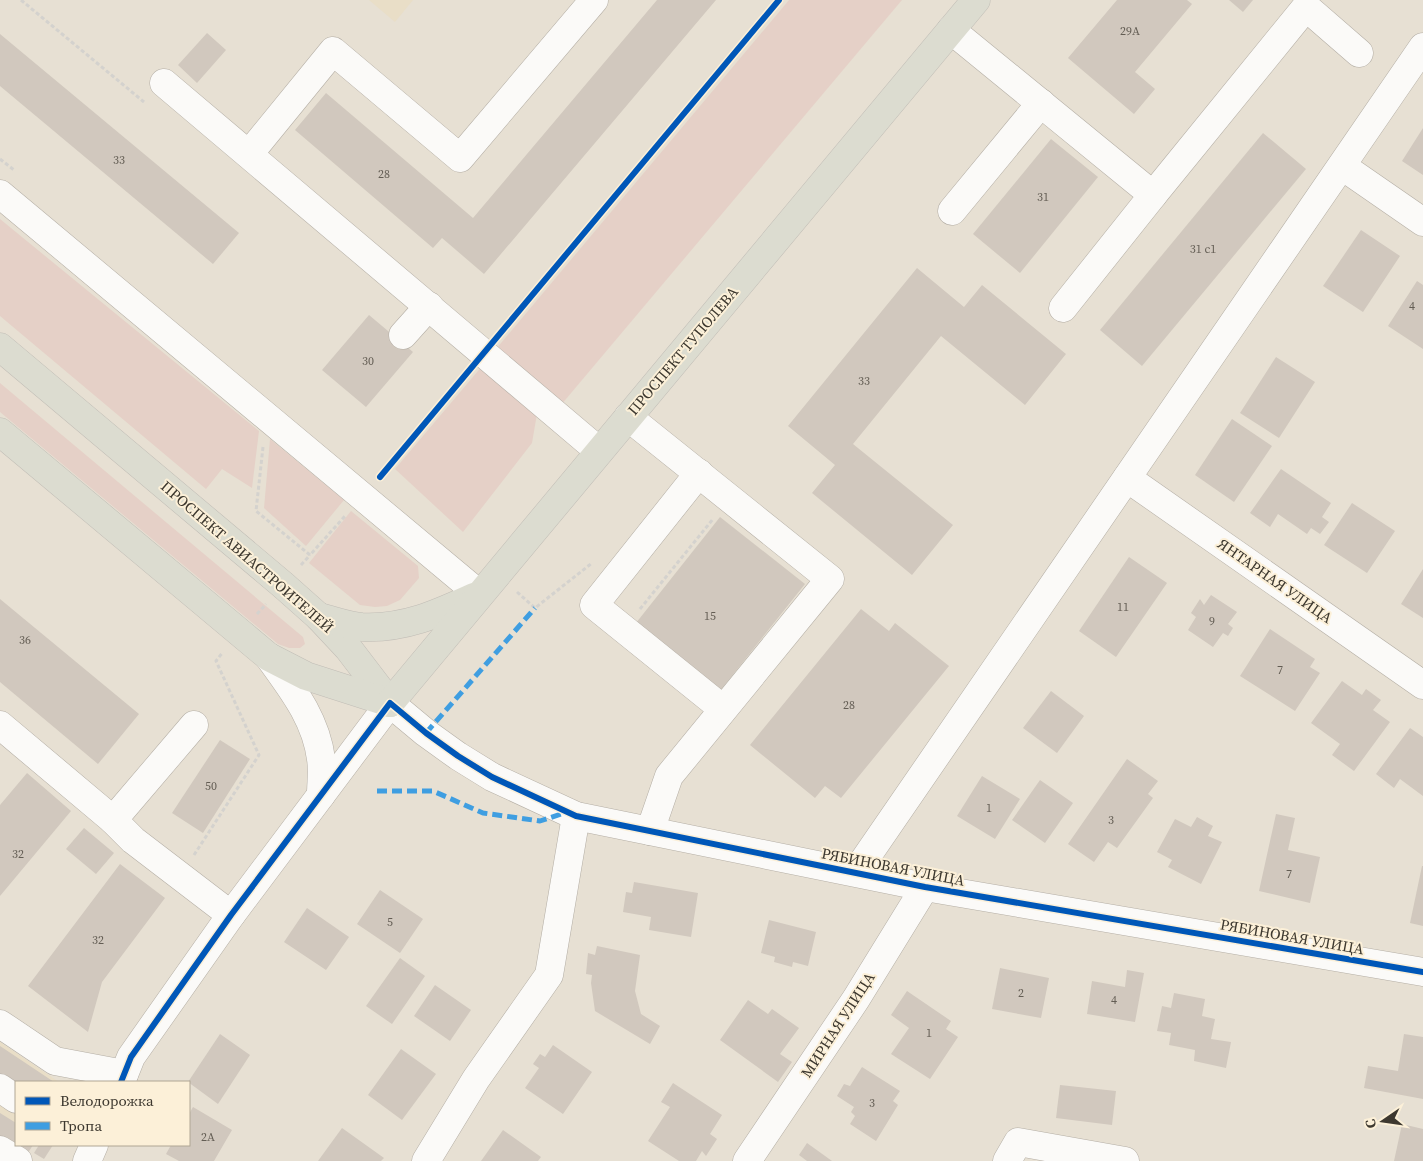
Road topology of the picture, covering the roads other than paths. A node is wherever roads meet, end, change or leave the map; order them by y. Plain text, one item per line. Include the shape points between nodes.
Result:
1 (594, 0) edge
2 (976, 0) edge
3 (951, 30) junction
4 (1423, 47) edge
5 (1359, 53) dead end
6 (164, 83) dead end
7 (1041, 103) junction
8 (250, 154) junction
9 (1342, 166) junction
10 (0, 194) edge
11 (1153, 195) junction
12 (952, 211) dead end
13 (1423, 222) edge
14 (429, 306) junction
15 (1063, 308) dead end
16 (403, 335) dead end
17 (0, 346) edge
18 (628, 417) junction
19 (0, 432) edge
20 (599, 451) junction
21 (699, 473) junction
22 (1127, 478) junction
23 (479, 594) junction
24 (320, 617) junction
25 (269, 657) junction
26 (1423, 685) edge
27 (390, 703) junction
28 (724, 709) junction
29 (194, 725) dead end
30 (0, 726) edge
31 (321, 794) junction
32 (576, 816) junction
33 (113, 820) junction
34 (650, 831) junction
35 (856, 872) junction
36 (925, 887) junction
37 (231, 915) junction
38 (1423, 972) edge
39 (0, 1024) edge
40 (122, 1078) edge
41 (0, 1088) edge
42 (15, 1098) edge
43 (0, 1150) edge
44 (18, 1161) edge
45 (426, 1161) edge
46 (746, 1161) edge
47 (1007, 1161) edge
48 (1125, 1161) edge

1 - 8 street via 460,158 333,51
2 - 3 main road, ПРОСПЕКТ ТУПОЛЕВА
3 - 7 street
3 - 18 main road, ПРОСПЕКТ ТУПОЛЕВА
4 - 9 street
5 - 11 street via 1306,7
6 - 8 street
7 - 11 street
7 - 12 street
8 - 14 street
9 - 13 street
9 - 22 street
10 - 23 street
11 - 15 street
14 - 16 street
14 - 20 street
17 - 24 main road, ПРОСПЕКТ АВИАСТРОИТЕЛЕЙ
18 - 20 main road, ПРОСПЕКТ ТУПОЛЕВА
18 - 21 street
19 - 25 main road
20 - 23 main road, ПРОСПЕКТ ТУПОЛЕВА
21 - 28 street via 594,605
21 - 28 street via 830,579
22 - 26 street, ЯНТАРНАЯ УЛИЦА
22 - 35 street
23 - 24 main road via 430,617 393,626 360,627
23 - 27 main road, ПРОСПЕКТ ТУПОЛЕВА
24 - 27 main road, ПРОСПЕКТ АВИАСТРОИТЕЛЕЙ
25 - 27 main road via 306,676
25 - 31 street via 302,703 316,732 322,760
27 - 31 street
27 - 32 street, РЯБИНОВАЯ УЛИЦА via 426,734 472,765
28 - 34 street via 669,776
29 - 33 street
30 - 33 street
31 - 37 street
32 - 34 street, РЯБИНОВАЯ УЛИЦА
32 - 45 street via 549,975 476,1080
33 - 37 street via 133,840
34 - 35 street, РЯБИНОВАЯ УЛИЦА
35 - 36 street, РЯБИНОВАЯ УЛИЦА
36 - 38 street, РЯБИНОВАЯ УЛИЦА
36 - 46 street, МИРНАЯ УЛИЦА via 856,999
37 - 40 street via 131,1057
39 - 40 street via 55,1061
41 - 42 street
43 - 44 street
47 - 48 street via 1018,1142

